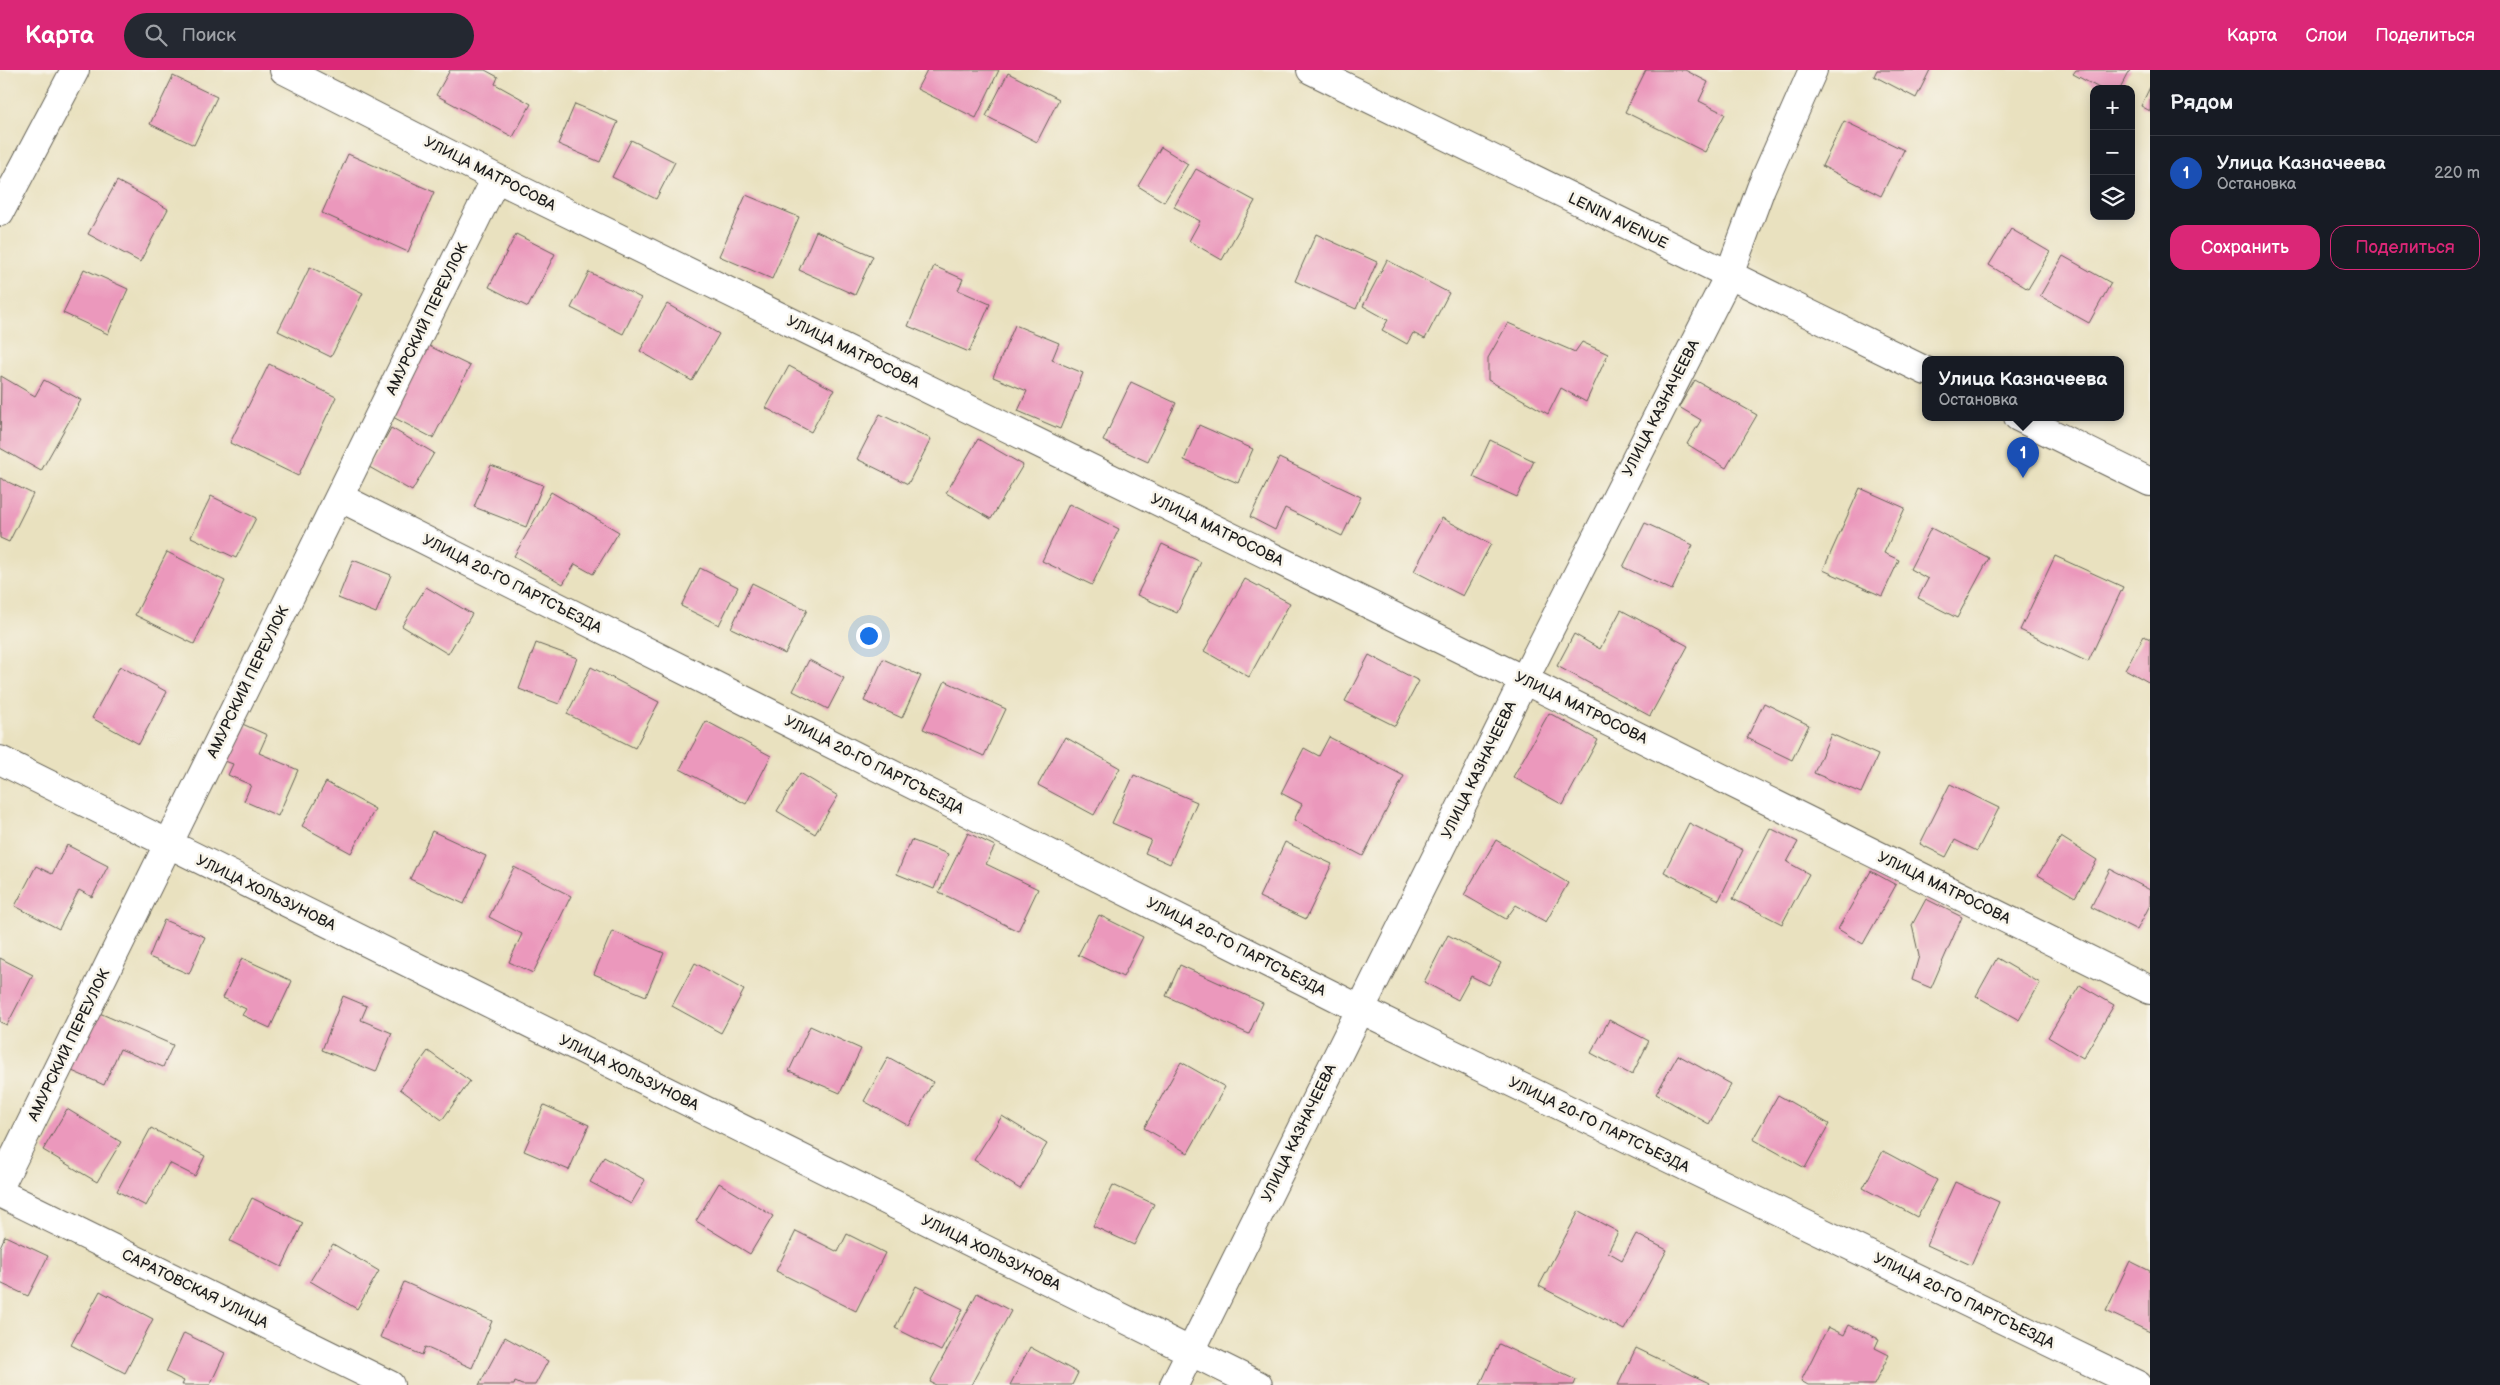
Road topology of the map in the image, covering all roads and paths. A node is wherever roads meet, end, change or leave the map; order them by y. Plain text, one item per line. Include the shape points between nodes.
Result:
1 (76, 70) edge
2 (284, 70) edge
3 (1311, 70) edge
4 (1813, 70) edge
5 (496, 178) junction
6 (0, 212) edge
7 (1729, 275) junction
8 (1922, 369) edge
9 (2026, 421) edge
10 (2150, 482) edge
11 (339, 497) junction
12 (1524, 680) junction
13 (0, 760) edge
14 (168, 844) junction
15 (2150, 990) edge
16 (1360, 1009) junction
17 (0, 1186) edge
18 (0, 1193) edge
19 (1190, 1352) junction
20 (390, 1385) edge
21 (1174, 1385) edge
22 (1258, 1385) edge
23 (2138, 1385) edge

1 - 6 street
2 - 5 street, УЛИЦА МАТРОСОВА
3 - 7 street, LENIN AVENUE
4 - 7 street, УЛИЦА КАЗНАЧЕЕВА via 1761,188
5 - 11 street, АМУРСКИЙ ПЕРЕУЛОК
5 - 12 street, УЛИЦА МАТРОСОВА
7 - 8 street, LENIN AVENUE
7 - 12 street, УЛИЦА КАЗНАЧЕЕВА
9 - 10 street
11 - 14 street, АМУРСКИЙ ПЕРЕУЛОК
11 - 16 street, УЛИЦА 20-ГО ПАРТСЪЕЗДА
12 - 15 street, УЛИЦА МАТРОСОВА
12 - 16 street, УЛИЦА КАЗНАЧЕЕВА
13 - 14 street, УЛИЦА ХОЛЬЗУНОВА
14 - 17 street, АМУРСКИЙ ПЕРЕУЛОК
14 - 19 street, УЛИЦА ХОЛЬЗУНОВА
16 - 19 street, УЛИЦА КАЗНАЧЕЕВА
16 - 23 street, УЛИЦА 20-ГО ПАРТСЪЕЗДА
18 - 20 street, САРАТОВСКАЯ УЛИЦА
19 - 21 street, УЛИЦА КАЗНАЧЕЕВА
19 - 22 street, УЛИЦА ХОЛЬЗУНОВА

